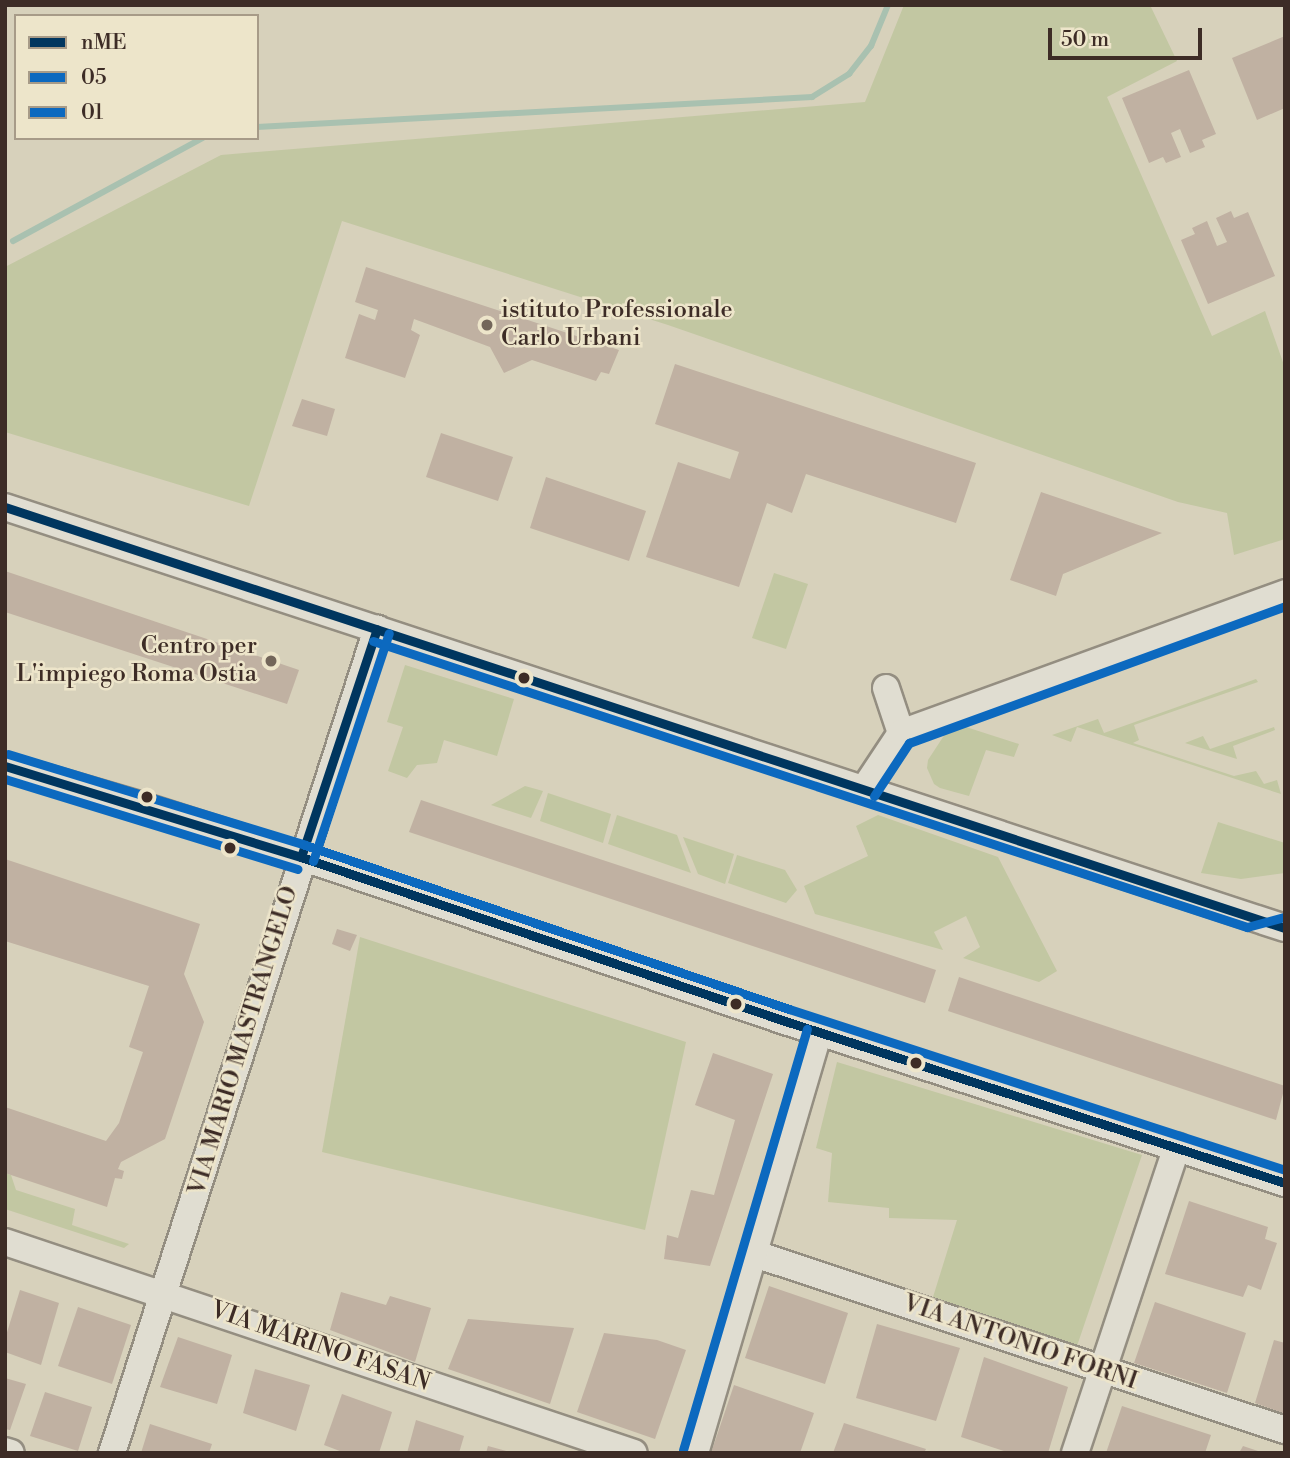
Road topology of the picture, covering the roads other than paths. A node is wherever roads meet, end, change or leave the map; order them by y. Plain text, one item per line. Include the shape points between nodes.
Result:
1 (5, 507) edge
2 (1285, 593) edge
3 (377, 629) junction
4 (886, 688) dead end
5 (901, 733) junction
6 (5, 766) edge
7 (864, 789) junction
8 (301, 857) junction
9 (1285, 904) edge
10 (1251, 915) junction
11 (1285, 928) edge
12 (819, 1032) junction
13 (1177, 1147) junction
14 (1285, 1183) edge
15 (5, 1242) edge
16 (755, 1254) junction
17 (165, 1294) junction
18 (1102, 1371) junction
19 (1285, 1430) edge
20 (5, 1451) edge
21 (11, 1453) edge
22 (112, 1453) edge
23 (634, 1453) edge
24 (695, 1453) edge
25 (1075, 1453) edge

1 - 3 street
2 - 5 street
3 - 7 street
3 - 8 street, VIA MARIO MASTRANGELO
4 - 5 street
5 - 7 street
6 - 8 street
7 - 10 street
8 - 12 street
8 - 17 street, VIA MARIO MASTRANGELO
9 - 10 street
10 - 11 street
12 - 13 street
12 - 16 street
13 - 14 street
13 - 18 street
15 - 17 street, VIA MARINO FASAN
16 - 18 street, VIA ANTONIO FORNI
16 - 24 street
17 - 22 street, VIA MARIO MASTRANGELO
17 - 23 street, VIA MARINO FASAN
18 - 19 street, VIA ANTONIO FORNI
18 - 25 street
20 - 21 street

